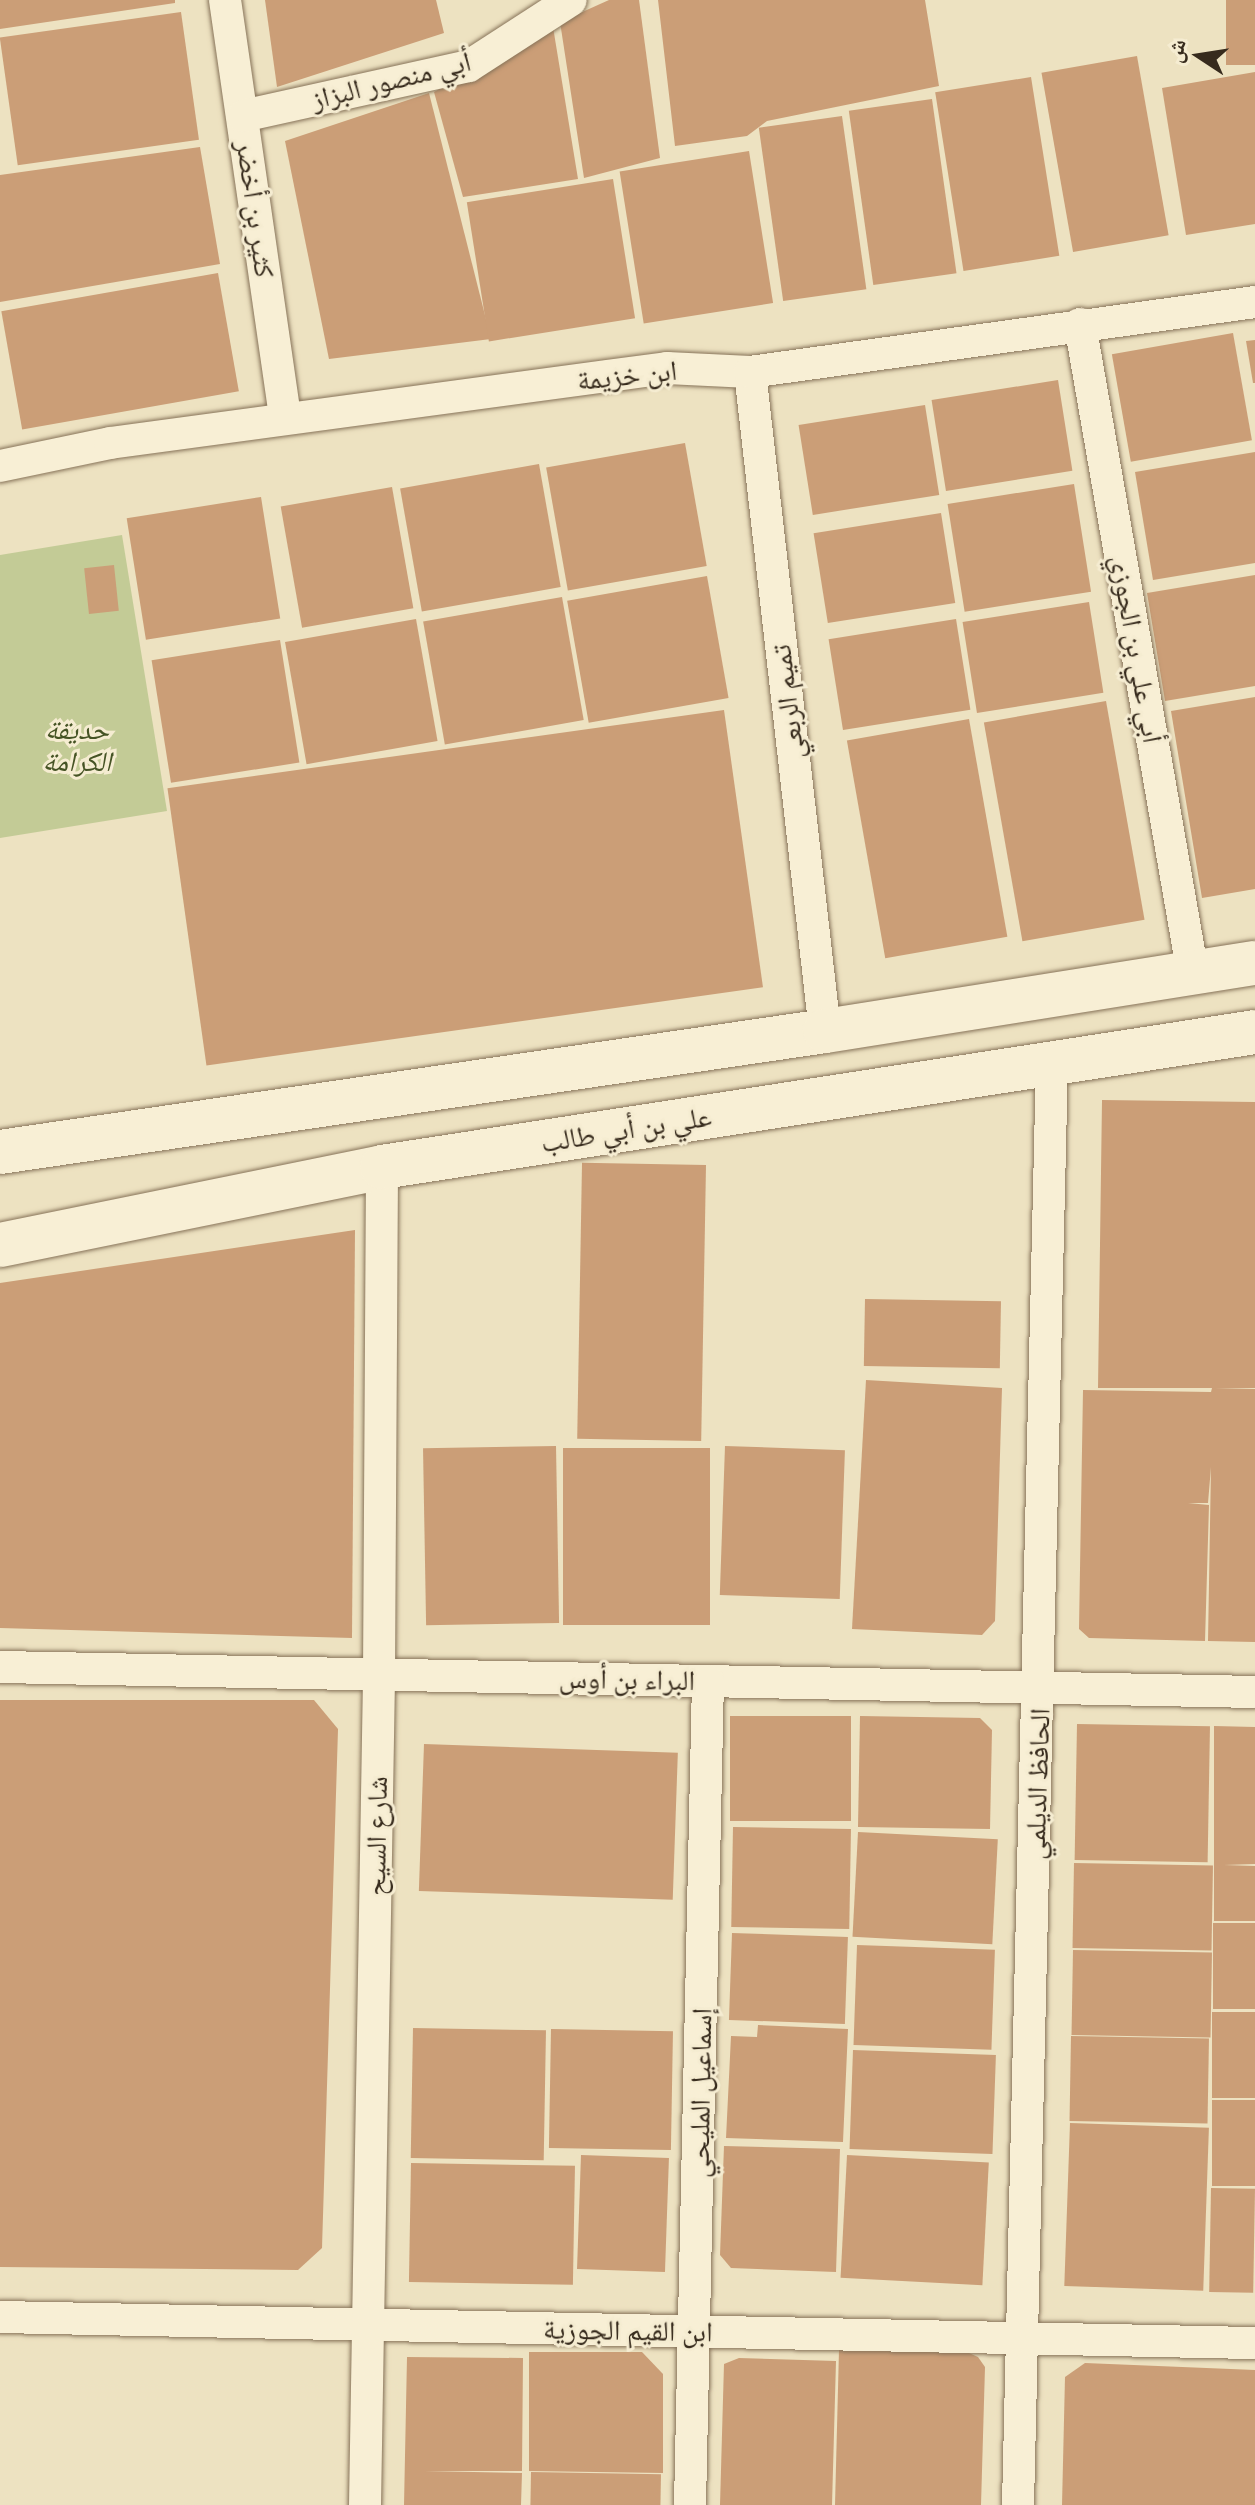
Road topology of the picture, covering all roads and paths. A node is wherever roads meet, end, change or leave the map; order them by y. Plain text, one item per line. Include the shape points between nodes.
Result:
1 (225, 0) edge
2 (571, 0) edge
3 (243, 116) junction
4 (1255, 302) edge
5 (1080, 324) junction
6 (750, 372) junction
7 (285, 418) junction
8 (0, 466) edge
9 (1255, 963) edge
10 (1193, 974) junction
11 (825, 1031) junction
12 (1255, 1032) edge
13 (1052, 1063) junction
14 (0, 1152) edge
15 (382, 1167) junction
16 (0, 1245) edge
17 (0, 1667) edge
18 (379, 1674) junction
19 (708, 1681) junction
20 (1039, 1688) junction
21 (1255, 1692) edge
22 (0, 2317) edge
23 (368, 2324) junction
24 (696, 2331) junction
25 (1022, 2338) junction
26 (1255, 2343) edge
27 (365, 2505) edge
28 (690, 2505) edge
29 (1018, 2505) edge

1 - 3 street, كثير بن أخضر
2 - 3 street, أبي منصور البزاز via 469,66
3 - 7 street, كثير بن أخضر
4 - 5 street, ابن خزيمة
5 - 6 street, ابن خزيمة
5 - 10 street, أبي علي بن الجوزي
6 - 7 street, ابن خزيمة via 667,368
6 - 11 street, تميم الربعي
7 - 8 street, ابن خزيمة via 110,443
9 - 10 main road
10 - 11 main road
11 - 14 main road
12 - 13 main road, علي بن أبي طالب
13 - 15 main road, علي بن أبي طالب
13 - 20 street, الحافظ الديلمي
15 - 16 main road, علي بن أبي طالب
15 - 18 street, شارع السيح
17 - 18 street, البراء بن أوس
18 - 19 street, البراء بن أوس
18 - 23 street, شارع السيح
19 - 20 street, البراء بن أوس
19 - 24 street, إسماعيل المليحي
20 - 21 street, البراء بن أوس
20 - 25 street, الحافظ الديلمي
22 - 23 street, ابن القيم الجوزية
23 - 24 street, ابن القيم الجوزية
23 - 27 street, شارع السيح
24 - 25 street, ابن القيم الجوزية
24 - 28 street, إسماعيل المليحي
25 - 26 street, ابن القيم الجوزية
25 - 29 street, الحافظ الديلمي

